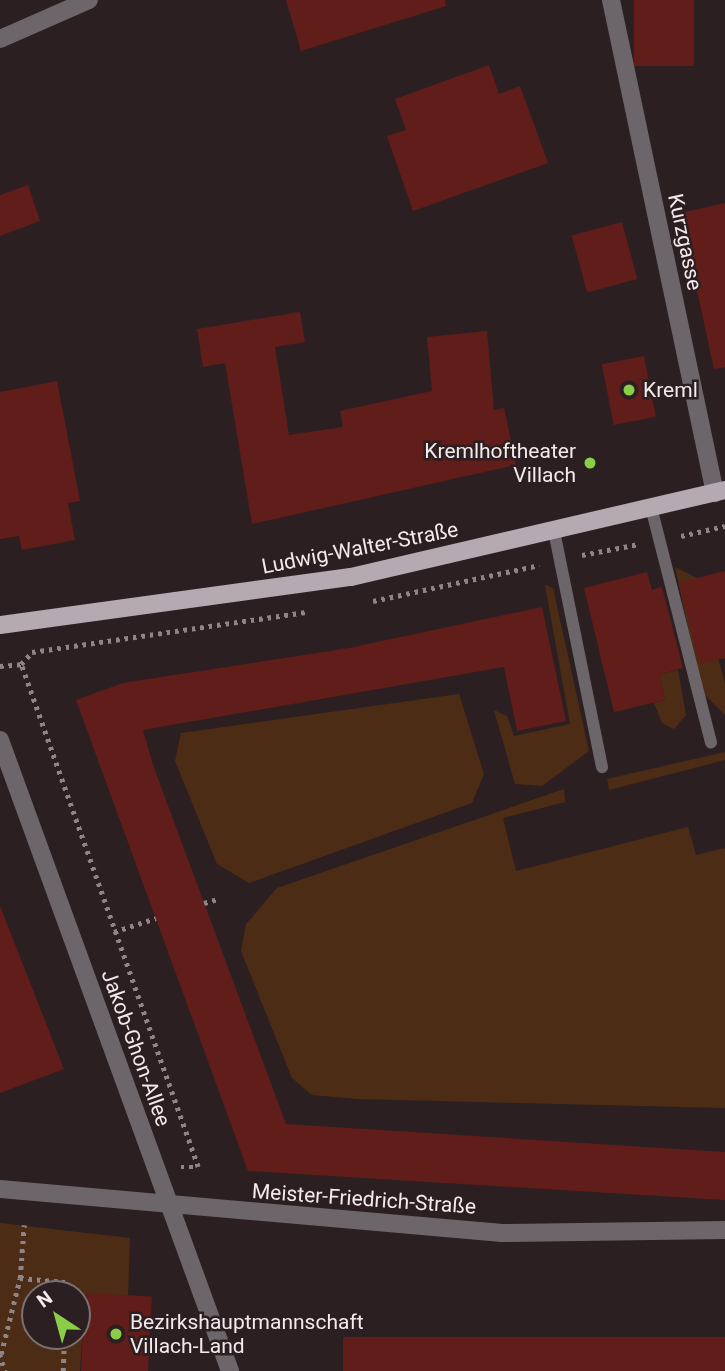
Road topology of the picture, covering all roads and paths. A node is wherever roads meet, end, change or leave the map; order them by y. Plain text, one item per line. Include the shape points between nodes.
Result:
1 (89, 0) edge
2 (611, 0) edge
3 (0, 39) edge
4 (720, 491) edge
5 (651, 507) junction
6 (554, 531) junction
7 (0, 625) edge
8 (0, 666) edge
9 (0, 740) edge
10 (711, 742) dead end
11 (602, 768) dead end
12 (218, 899) dead end
13 (204, 903) dead end
14 (156, 918) dead end
15 (114, 932) junction
16 (198, 1167) dead end
17 (0, 1189) edge
18 (170, 1203) junction
19 (24, 1225) dead end
20 (725, 1230) edge
21 (20, 1278) junction
22 (42, 1280) edge
23 (64, 1350) edge
24 (0, 1354) edge
25 (5, 1371) edge
26 (63, 1371) edge
27 (230, 1371) edge

1 - 3 street
2 - 4 street, Kurzgasse
4 - 5 main road, Ludwig-Walter-Straße
5 - 6 main road, Ludwig-Walter-Straße
5 - 10 lane
6 - 7 main road, Ludwig-Walter-Straße via 351,577
6 - 11 lane
8 - 15 path via 21,664
9 - 18 street, Jakob-Ghon-Allee
12 - 13 path
14 - 15 path
15 - 16 path
17 - 18 street, Meister-Friedrich-Straße
18 - 20 street, Meister-Friedrich-Straße via 502,1233
18 - 27 street, Jakob-Ghon-Allee
19 - 21 path
21 - 22 path
21 - 24 path
23 - 26 path
24 - 25 path

